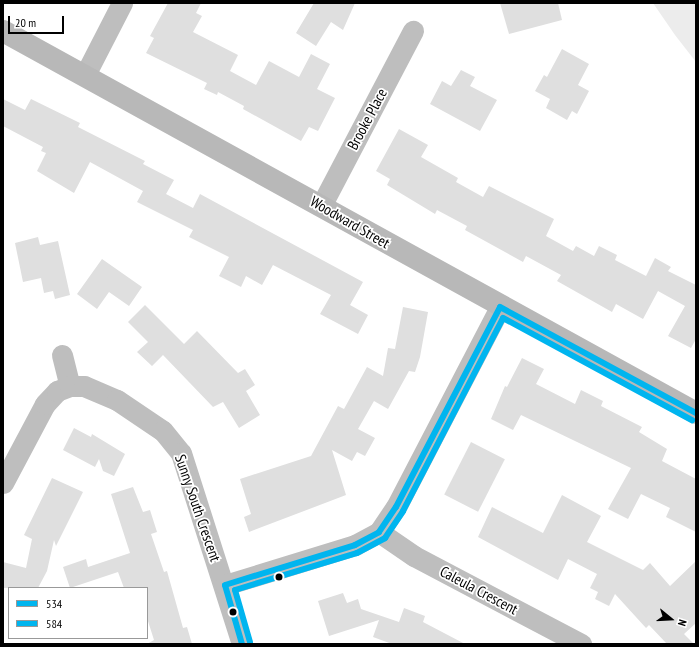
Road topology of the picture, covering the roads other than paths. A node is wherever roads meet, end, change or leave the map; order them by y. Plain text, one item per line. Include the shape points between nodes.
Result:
1 (122, 3) edge
2 (3, 31) edge
3 (413, 32) dead end
4 (85, 75) junction
5 (321, 206) junction
6 (500, 307) junction
7 (62, 356) dead end
8 (70, 386) junction
9 (696, 413) edge
10 (3, 483) edge
11 (379, 532) junction
12 (225, 585) junction
13 (242, 644) edge
14 (581, 644) edge

1 - 4 street
2 - 4 street, Woodward Street
3 - 5 street, Brooke Place
4 - 5 street, Woodward Street
5 - 6 street, Woodward Street
6 - 9 street, Woodward Street
6 - 11 street via 396,507
7 - 8 street
8 - 10 street via 57,391 45,404
8 - 12 street, Sunny South Crescent via 96,389 117,400 174,441 181,453
11 - 12 street via 355,545
11 - 14 street, Caleula Crescent via 414,556
12 - 13 street, Sunny South Crescent

